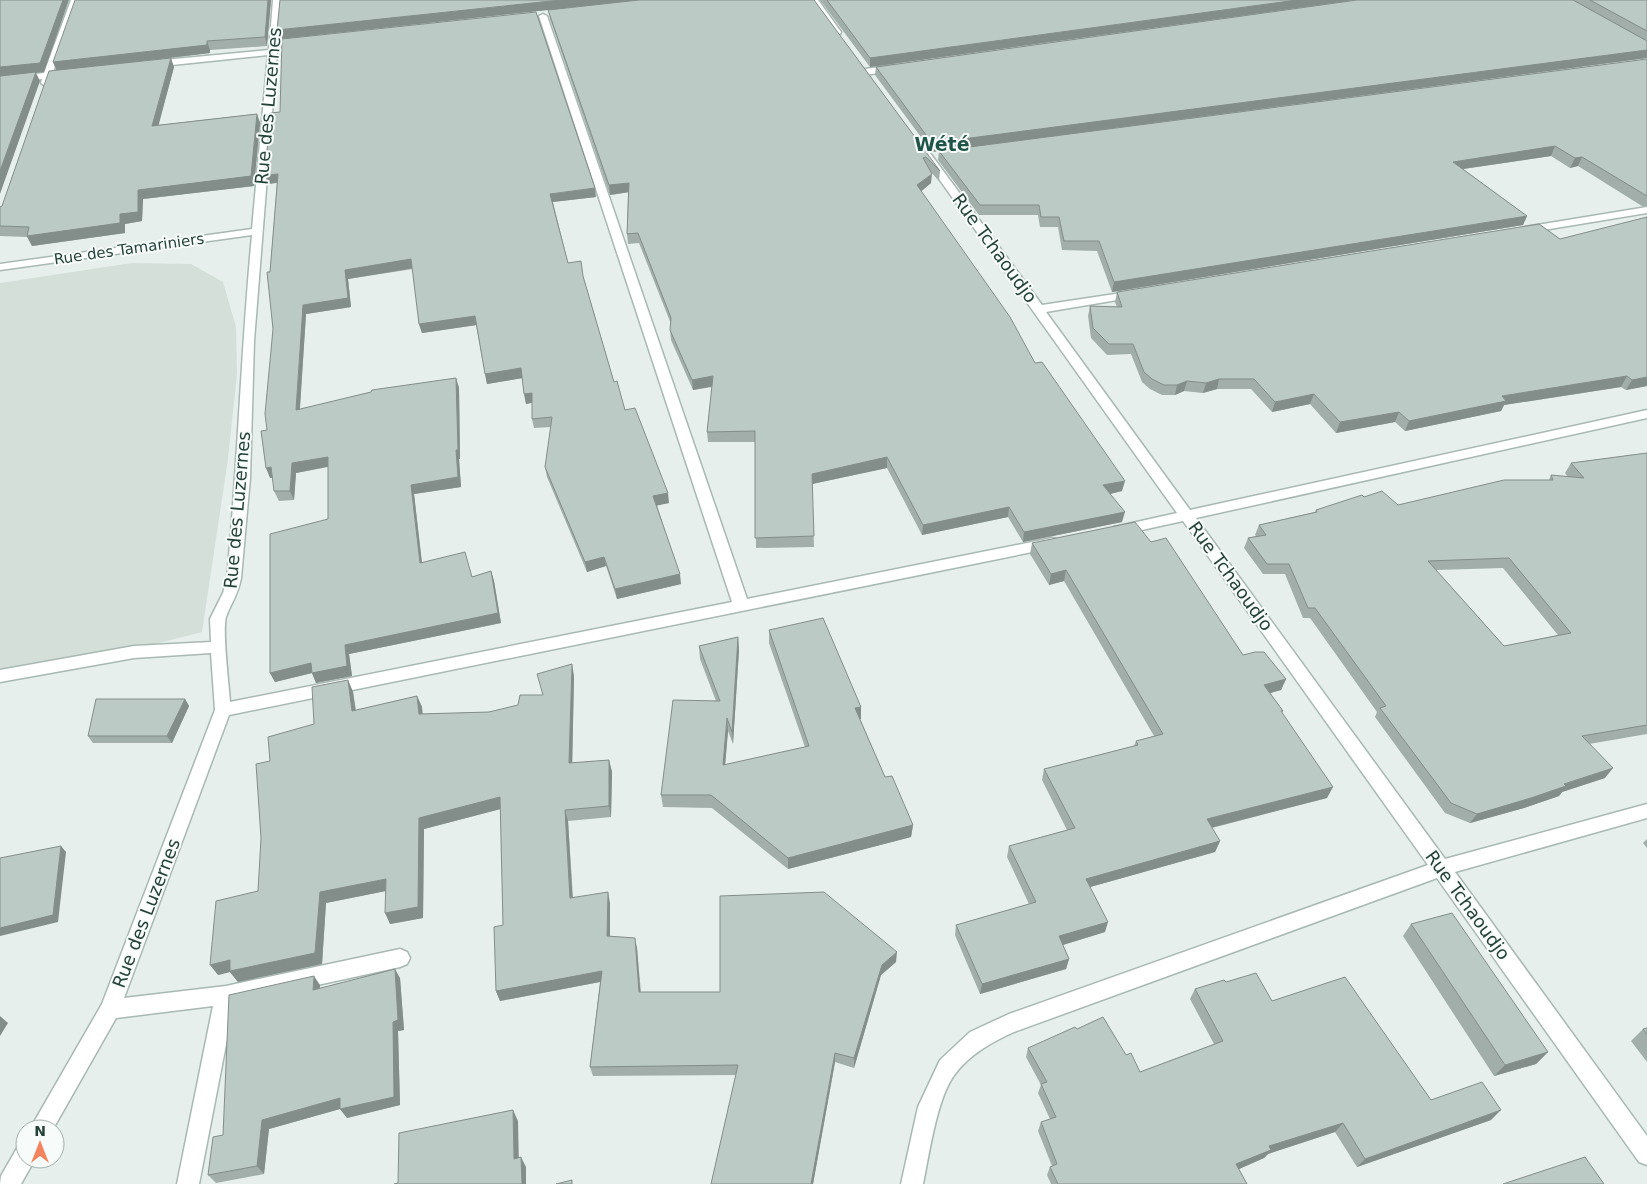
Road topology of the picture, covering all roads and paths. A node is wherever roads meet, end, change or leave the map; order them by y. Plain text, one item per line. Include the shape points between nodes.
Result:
1 (75, 0) edge
2 (277, 0) edge
3 (814, 0) edge
4 (543, 15) edge
5 (276, 46) junction
6 (848, 48) edge
7 (145, 65) edge
8 (904, 66) edge
9 (77, 72) edge
10 (48, 75) junction
11 (0, 81) edge
12 (876, 87) edge
13 (41, 94) edge
14 (917, 141) edge
15 (1647, 210) edge
16 (258, 231) junction
17 (1510, 233) edge
18 (0, 267) edge
19 (1148, 292) edge
20 (1040, 310) junction
21 (1647, 414) edge
22 (1188, 516) junction
23 (1101, 533) edge
24 (1062, 541) edge
25 (741, 605) junction
26 (218, 647) junction
27 (0, 676) edge
28 (223, 710) junction
29 (1647, 811) edge
30 (1441, 868) junction
31 (400, 958) dead end
32 (226, 995) junction
33 (110, 1008) junction
34 (46, 1119) edge
35 (1647, 1154) edge
36 (18, 1169) edge
37 (9, 1184) edge
38 (188, 1184) edge
39 (912, 1184) edge

1 - 10 street
2 - 5 street, Rue des Luzernes
3 - 6 street
4 - 25 street
5 - 7 street
5 - 16 street, Rue des Luzernes
8 - 12 street via 862,68
9 - 10 street
10 - 11 street
10 - 13 street
14 - 20 street, Rue Tchaoudjo via 934,156
15 - 17 street
16 - 18 street, Rue des Tamariniers
16 - 26 street, Rue des Luzernes via 248,341 243,478 231,593 218,619
19 - 20 street
20 - 22 street, Rue Tchaoudjo
21 - 22 street
22 - 23 street
22 - 30 street, Rue Tchaoudjo
24 - 25 street
25 - 28 street
26 - 27 street via 134,652
26 - 28 street, Rue des Luzernes
28 - 33 street, Rue des Luzernes
29 - 30 street
30 - 35 street, Rue Tchaoudjo
30 - 39 street via 1009,1024 977,1039 947,1067 929,1107
31 - 32 street
32 - 33 street
32 - 38 street
33 - 34 street, Rue des Luzernes
36 - 37 street

